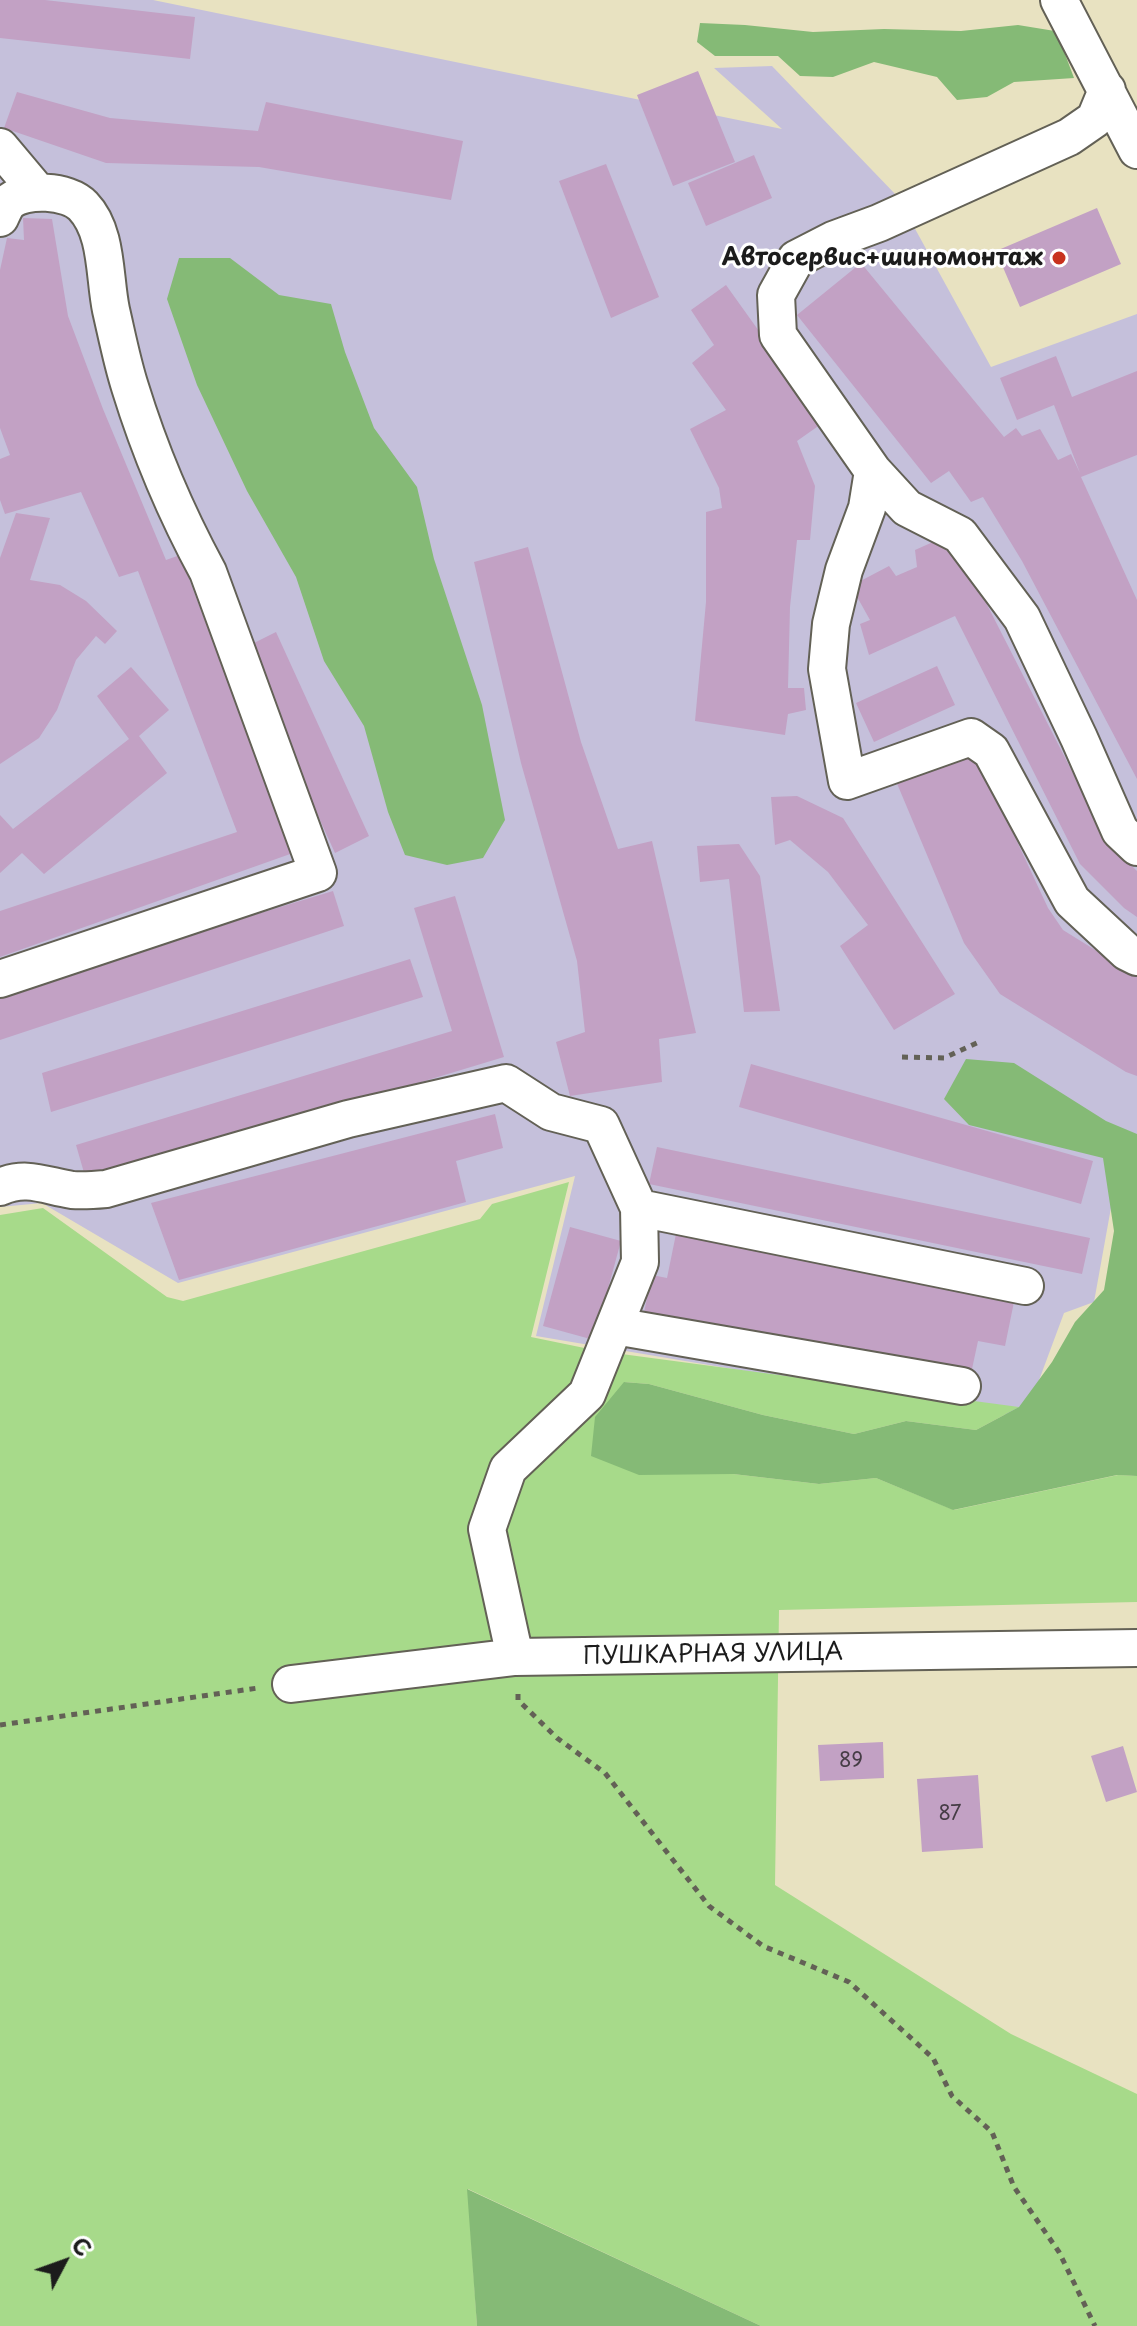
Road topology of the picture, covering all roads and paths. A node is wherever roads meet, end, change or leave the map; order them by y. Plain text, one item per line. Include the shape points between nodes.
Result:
1 (1059, 0) edge
2 (1107, 90) junction
3 (0, 147) edge
4 (1137, 150) edge
5 (37, 191) junction
6 (0, 218) edge
7 (873, 471) junction
8 (1137, 847) edge
9 (1137, 957) edge
10 (0, 979) edge
11 (981, 1041) dead end
12 (902, 1057) dead end
13 (3, 1176) edge
14 (639, 1208) junction
15 (1025, 1286) dead end
16 (615, 1326) junction
17 (962, 1386) dead end
18 (1137, 1648) edge
19 (515, 1657) junction
20 (291, 1684) joint
21 (0, 1725) edge
22 (1095, 2326) edge

1 - 2 street
2 - 4 street
2 - 7 street via 1095,119 1069,137 796,259 776,295 778,335
3 - 5 street
5 - 6 street via 9,202
5 - 10 street via 74,199 85,207 101,241 114,323 152,454 208,572 318,873
7 - 8 street via 907,508 960,535 1022,618 1120,831
7 - 9 street via 829,639 827,669 847,781 971,737 991,751 1072,901
11 - 12 path via 944,1058
13 - 14 street via 74,1190 106,1189 348,1119 506,1083 551,1112 601,1125
14 - 15 street
14 - 16 street via 640,1262
16 - 17 street
16 - 19 street via 587,1394 508,1469 487,1529
18 - 19 street, ПУШКАРНАЯ УЛИЦА
19 - 20 street, ПУШКАРНАЯ УЛИЦА
19 - 22 path via 518,1700 557,1738 605,1773 709,1906 763,1946 849,1982 933,2058 952,2096 992,2132 1014,2187 1059,2252
20 - 21 path

